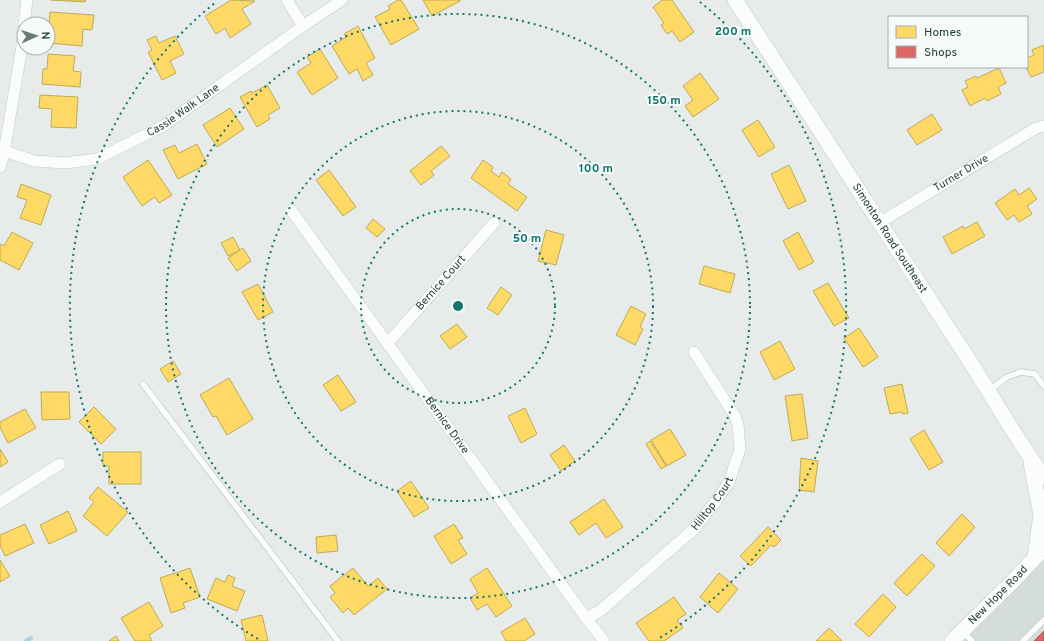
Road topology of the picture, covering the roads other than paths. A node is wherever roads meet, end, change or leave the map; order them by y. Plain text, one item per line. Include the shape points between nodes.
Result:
1 (27, 0) edge
2 (287, 0) edge
3 (342, 0) edge
4 (735, 0) edge
5 (25, 16) edge
6 (303, 26) junction
7 (20, 56) edge
8 (1044, 126) edge
9 (5, 151) junction
10 (0, 167) edge
11 (291, 210) dead end
12 (494, 223) dead end
13 (879, 223) junction
14 (388, 343) junction
15 (694, 352) dead end
16 (143, 384) dead end
17 (1044, 386) edge
18 (989, 390) junction
19 (1030, 456) junction
20 (60, 464) dead end
21 (1043, 474) edge
22 (0, 502) edge
23 (1038, 556) edge
24 (586, 618) junction
25 (1044, 620) edge
26 (962, 638) edge
27 (338, 641) edge
28 (604, 641) edge
29 (1023, 641) edge

1 - 5 street
2 - 6 street
3 - 6 street, Cassie Walk Lane
4 - 13 street, Simonton Road Southeast
6 - 9 street, Cassie Walk Lane via 163,126 97,160 65,163 34,161
7 - 9 street
8 - 13 street, Turner Drive via 1036,128
9 - 10 street
11 - 14 street, Bernice Drive
12 - 14 street, Bernice Court
13 - 18 street, Simonton Road Southeast
14 - 24 street, Bernice Drive
15 - 24 street, Hilltop Court via 735,416 738,425 740,448 729,482 694,529 600,611
16 - 27 lane
17 - 18 lane via 1035,374 1021,372 1006,377
18 - 19 street, Simonton Road Southeast
19 - 21 street, Simonton Road Southeast
19 - 23 street via 1041,515
20 - 22 street
23 - 26 street, New Hope Road
24 - 28 street, Bernice Drive
25 - 29 lane

